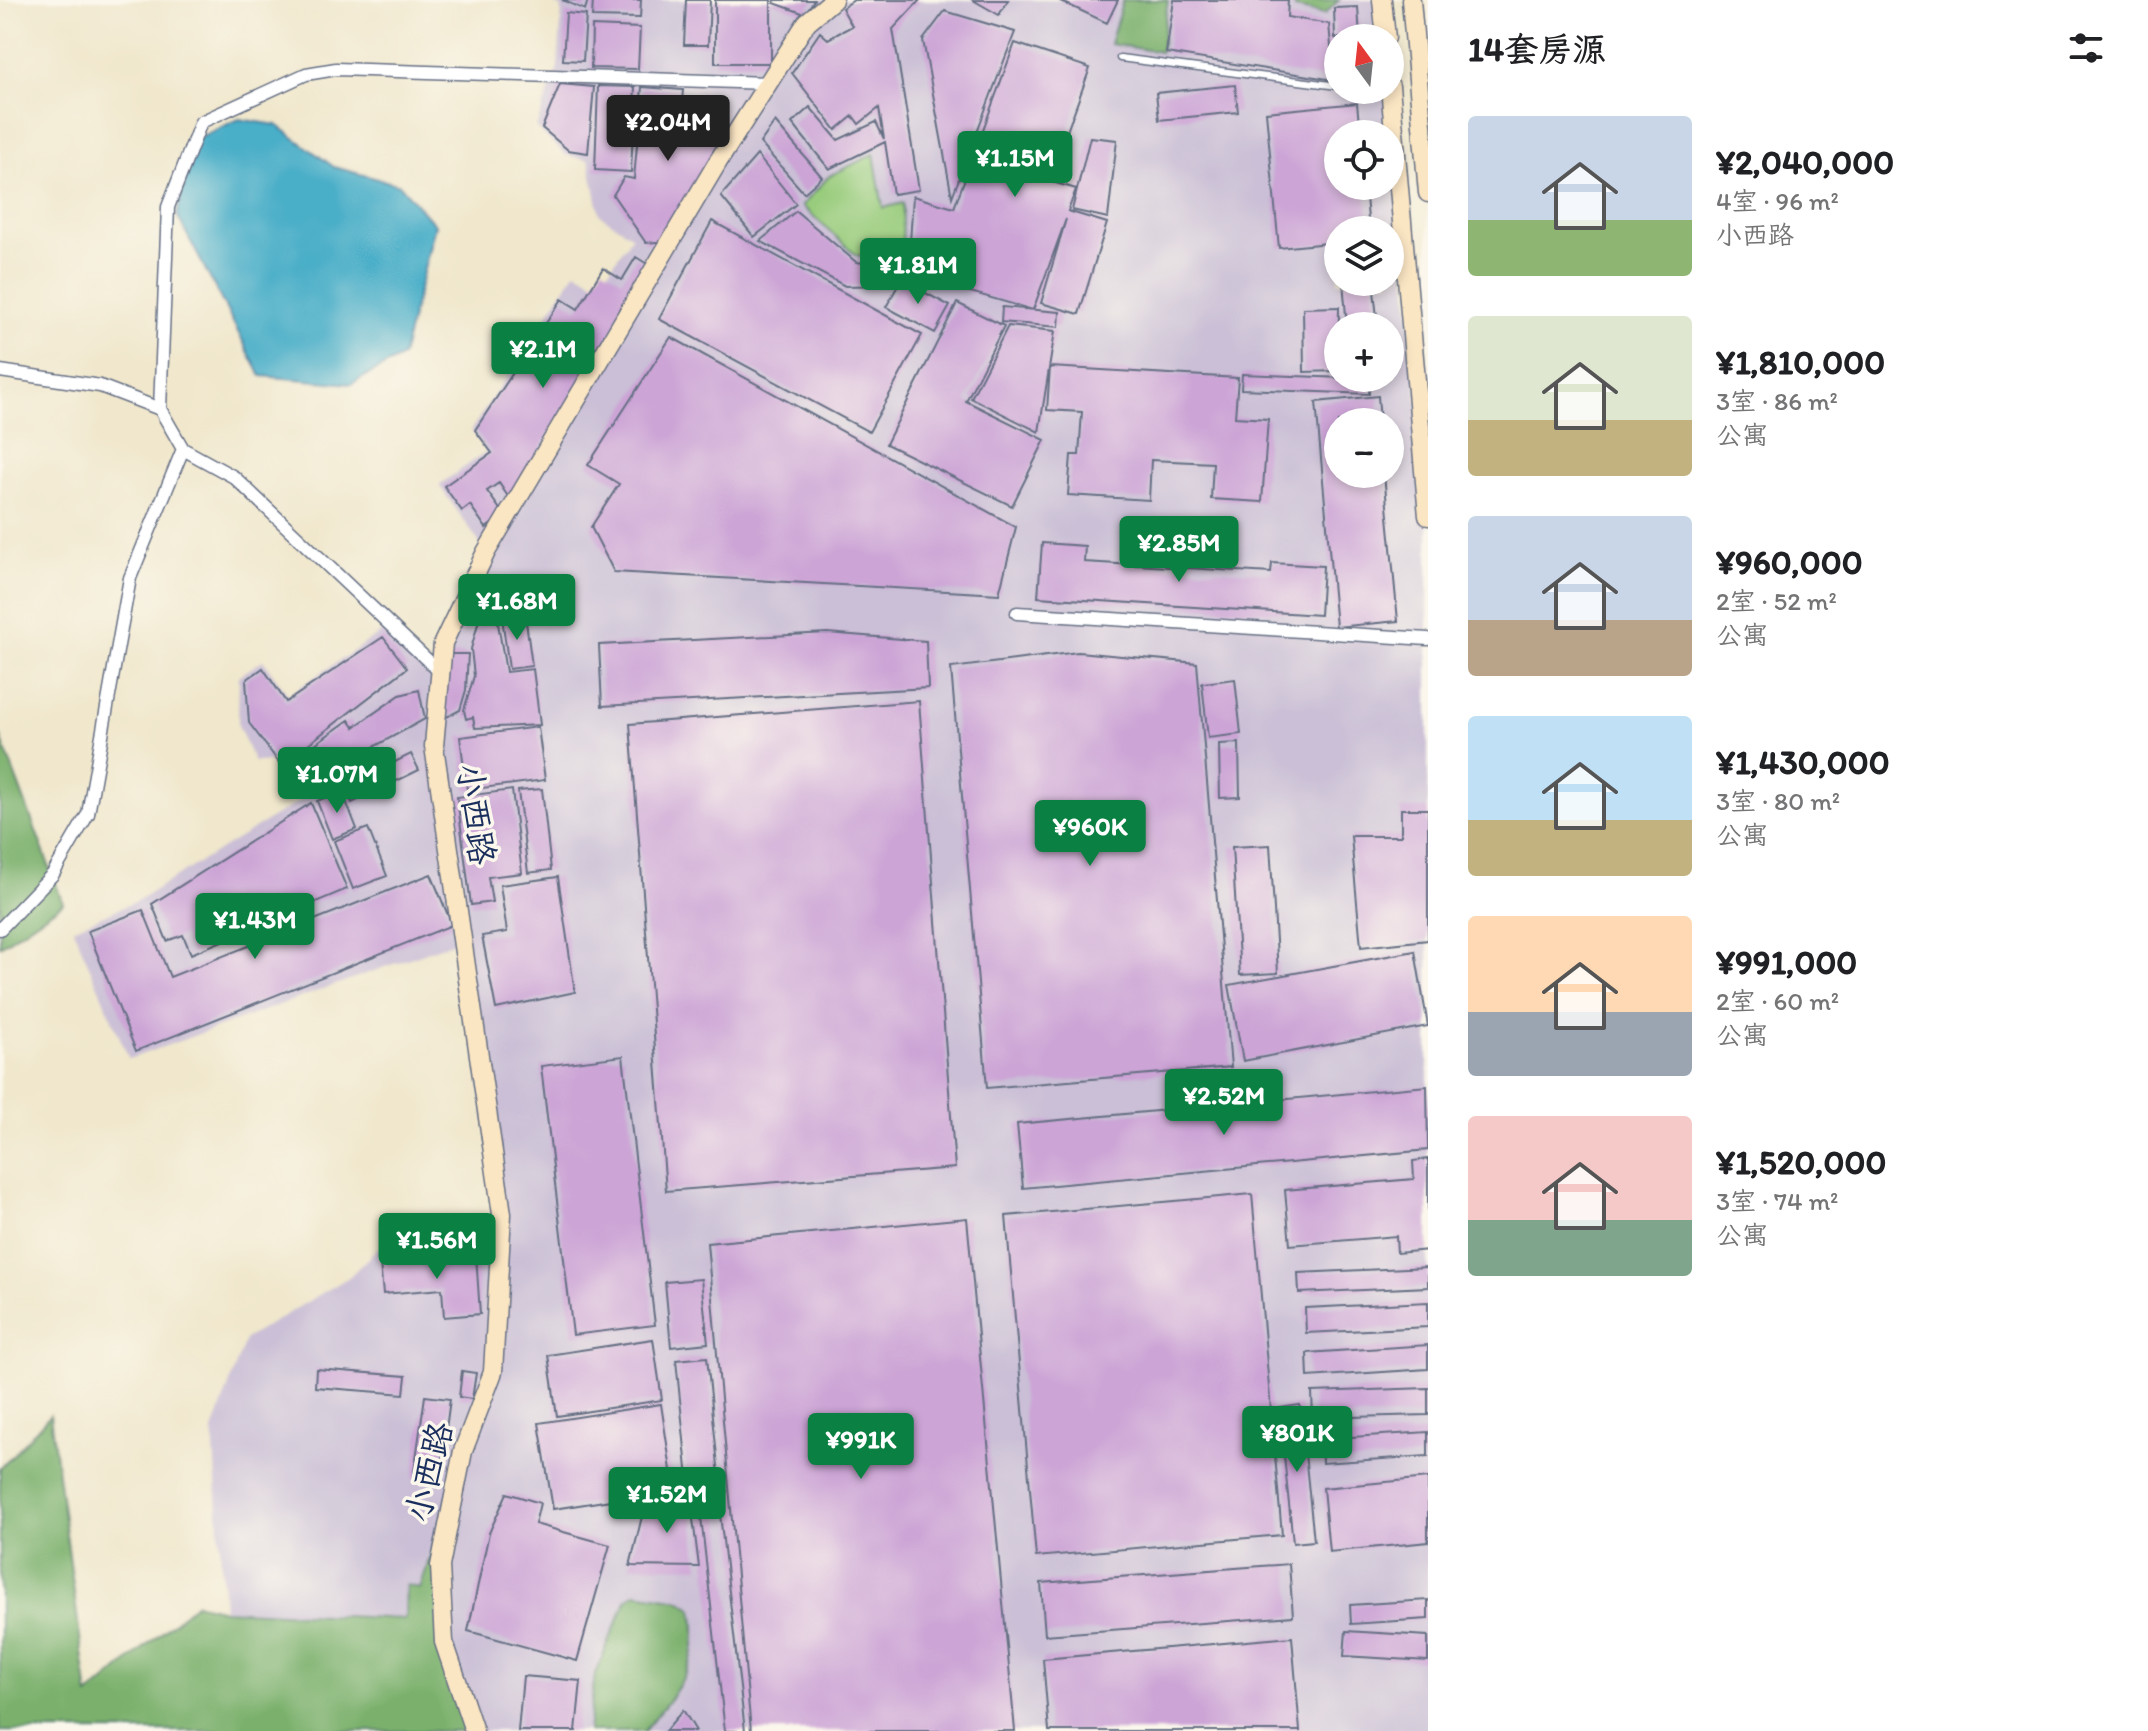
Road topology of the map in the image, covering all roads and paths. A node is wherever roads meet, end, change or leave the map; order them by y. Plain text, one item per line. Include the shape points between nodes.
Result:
1 (833, 0) edge
2 (1382, 0) edge
3 (1411, 0) edge
4 (1385, 24) edge
5 (1120, 58) dead end
6 (768, 83) junction
7 (1324, 84) edge
8 (1391, 104) edge
9 (1428, 193) edge
10 (0, 371) edge
11 (160, 409) junction
12 (183, 449) junction
13 (1425, 451) edge
14 (1428, 516) edge
15 (1017, 613) dead end
16 (1428, 639) edge
17 (440, 672) junction
18 (0, 929) edge
19 (474, 1731) edge

1 - 6 street, 小西路 via 807,22
2 - 4 street
3 - 9 street
5 - 7 lane
6 - 11 street via 336,69 306,74 201,122 168,207
6 - 17 street, 小西路 via 486,552 443,643
8 - 13 street
10 - 11 street via 100,386
11 - 12 street
12 - 17 street via 234,477
12 - 18 street via 130,578 88,814 53,874
13 - 14 street
15 - 16 street
17 - 19 street, 小西路 via 434,746 502,1214 493,1372 463,1451 440,1566 444,1642

